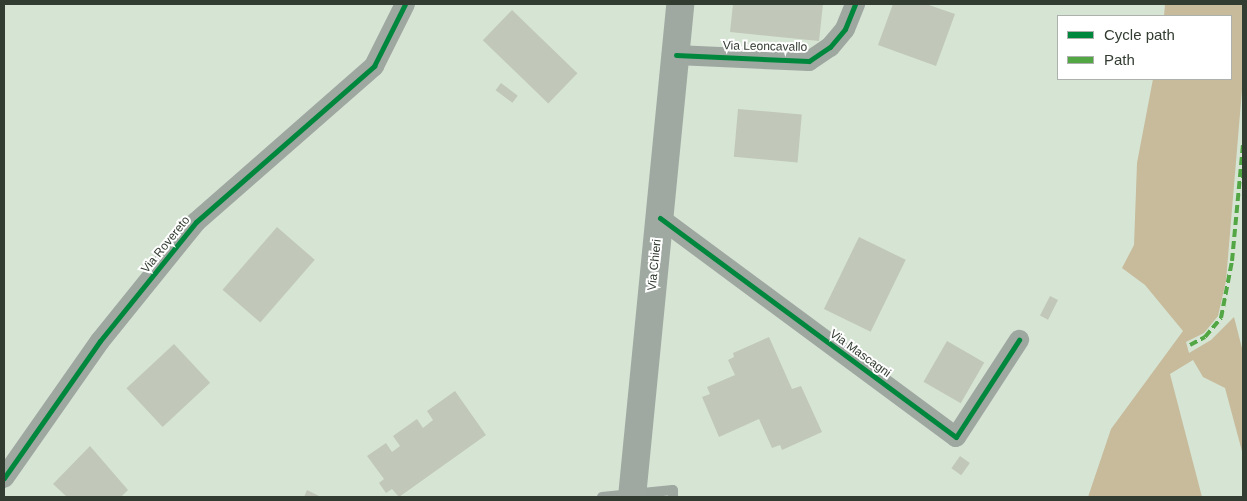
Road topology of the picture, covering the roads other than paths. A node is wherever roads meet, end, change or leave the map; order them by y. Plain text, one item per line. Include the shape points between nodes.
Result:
1 (405, 4) edge
2 (680, 4) edge
3 (855, 4) edge
4 (676, 55) junction
5 (660, 218) junction
6 (1019, 340) dead end
7 (4, 478) edge
8 (633, 495) edge
9 (602, 497) edge
10 (673, 497) edge

1 - 7 street, Via Rovereto via 374,66 196,222 100,341
2 - 4 main road, Via Chieri
3 - 4 street, Via Leoncavallo via 844,29 830,47 809,61
4 - 5 main road, Via Chieri
5 - 6 street, Via Mascagni via 956,437
5 - 8 main road, Via Chieri
8 - 9 lane
8 - 10 lane via 673,490

